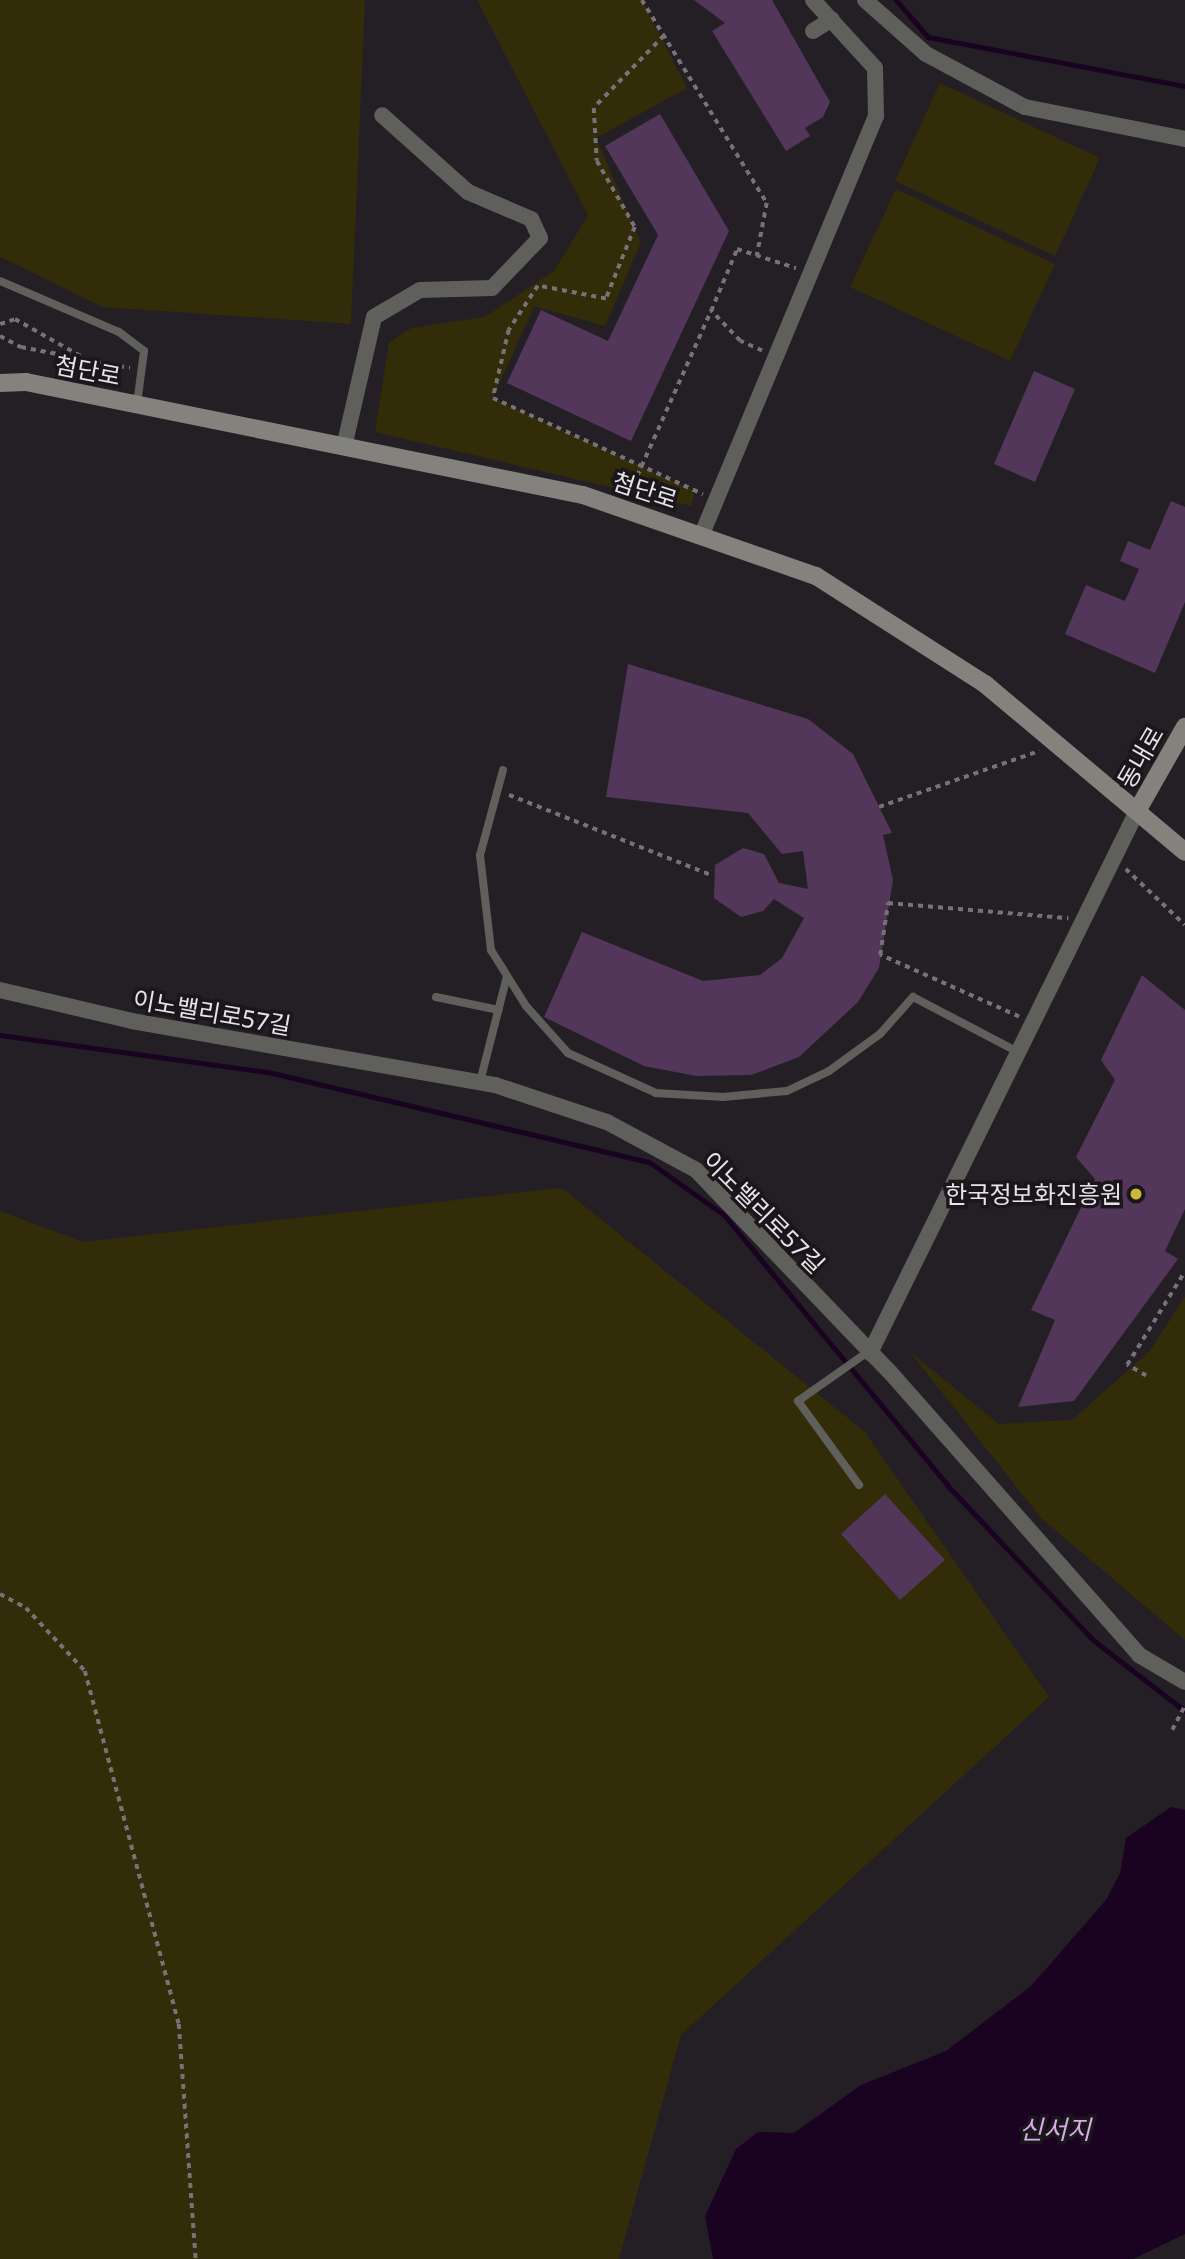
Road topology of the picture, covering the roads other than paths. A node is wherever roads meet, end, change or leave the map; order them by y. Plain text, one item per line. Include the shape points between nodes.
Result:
1 (813, 0) edge
2 (865, 0) edge
3 (832, 19) junction
4 (813, 31) dead end
5 (382, 115) dead end
6 (1185, 139) edge
7 (0, 281) edge
8 (0, 383) edge
9 (137, 404) junction
10 (344, 447) junction
11 (702, 534) junction
12 (1185, 727) edge
13 (503, 770) dead end
14 (1137, 811) junction
15 (1185, 852) edge
16 (507, 976) junction
17 (0, 990) edge
18 (436, 997) dead end
19 (499, 1010) junction
20 (1018, 1052) junction
21 (480, 1083) junction
22 (872, 1351) junction
23 (859, 1485) dead end
24 (1185, 1682) edge

1 - 3 street
2 - 6 street via 926,54 1025,107
3 - 4 street
3 - 11 street via 875,68 876,116 811,273 769,353
5 - 10 street via 468,192 531,219 540,238 492,288 420,290 374,317
7 - 9 lane via 119,332 144,351
8 - 9 street, 첨단로 via 26,382
9 - 10 street, 첨단로
10 - 11 street, 첨단로 via 623,508
11 - 14 street, 첨단로 via 816,576 900,625 1058,744
12 - 14 street, 동내로
13 - 16 lane via 480,856 491,950
14 - 15 street, 첨단로
14 - 20 street
16 - 19 lane
16 - 20 lane via 568,1053 656,1093 723,1097 787,1091 829,1072 880,1034 913,997
17 - 21 street, 이노밸리로57길 via 132,1021
18 - 19 lane
19 - 21 lane
20 - 22 street
21 - 22 street, 이노밸리로57길 via 607,1122 696,1170
22 - 23 lane, bridge via 798,1401
22 - 24 street, 이노밸리로57길 via 1139,1655

